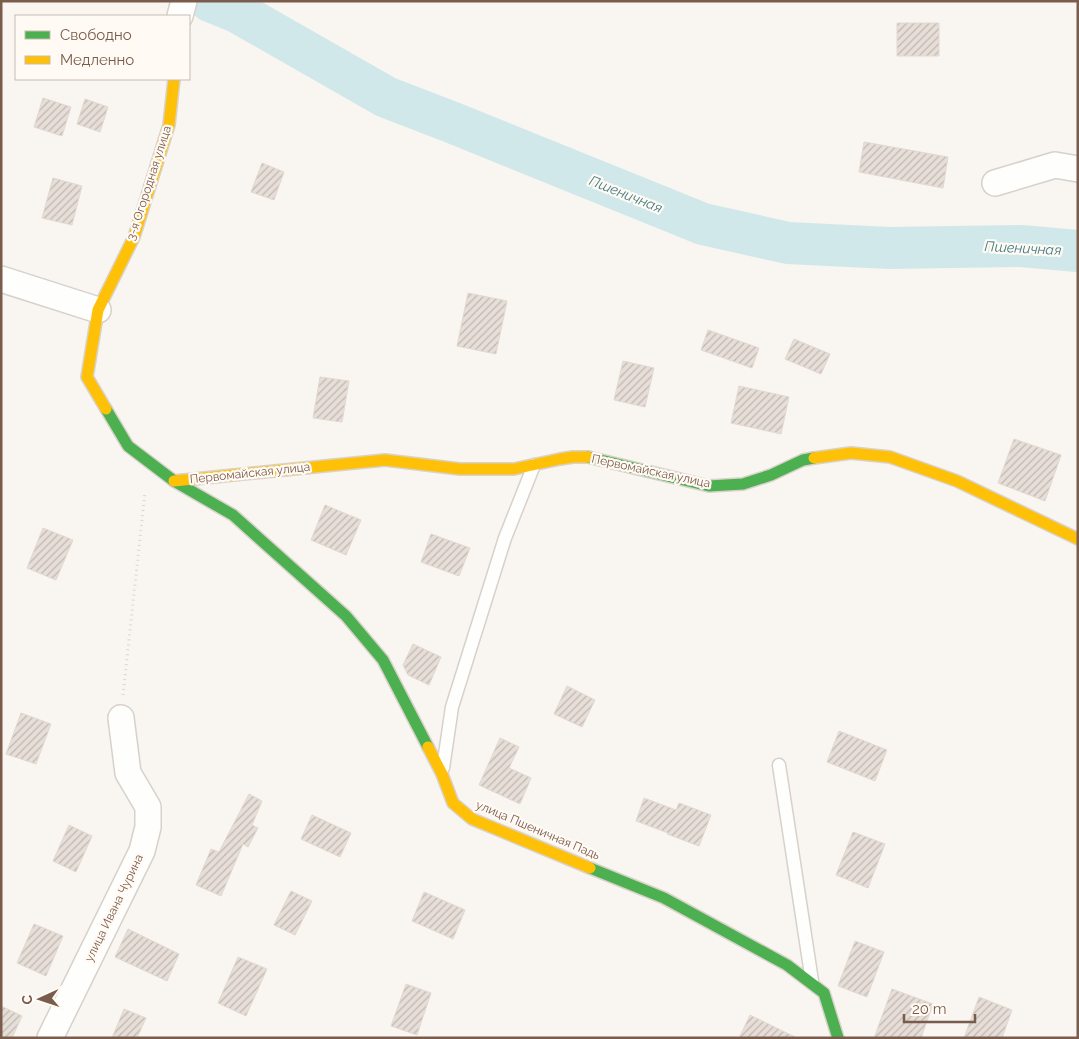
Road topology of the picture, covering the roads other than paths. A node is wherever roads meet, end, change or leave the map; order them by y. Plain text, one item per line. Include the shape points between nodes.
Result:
1 (184, 1) edge
2 (180, 15) edge
3 (173, 82) edge
4 (1078, 169) edge
5 (996, 183) dead end
6 (1, 279) edge
7 (98, 310) junction
8 (148, 462) joint
9 (534, 465) junction
10 (174, 481) junction
11 (1078, 539) edge
12 (121, 718) road end
13 (779, 765) dead end
14 (442, 774) junction
15 (812, 984) junction
16 (50, 1038) edge
17 (838, 1038) edge

1 - 2 street
3 - 7 street, 3-я Огородная улица via 169,125 134,236
4 - 5 street via 1055,166
6 - 7 street
7 - 8 street, 3-я Огородная улица via 87,377 128,446
8 - 10 street, улица Пшеничная Падь
9 - 10 street, Первомайская улица via 514,469 460,470 385,460
9 - 11 street, Первомайская улица via 589,457 709,486 743,484 803,460 851,453 890,457 957,482
9 - 14 lane via 505,538 452,707
10 - 14 street, улица Пшеничная Падь via 232,515 346,616 383,660
12 - 16 street, улица Ивана Чурина via 128,773 148,807 148,827 142,851
13 - 15 lane
14 - 15 street, улица Пшеничная Падь via 453,803 472,819 664,898 787,964
15 - 17 street, улица Пшеничная Падь via 824,993

